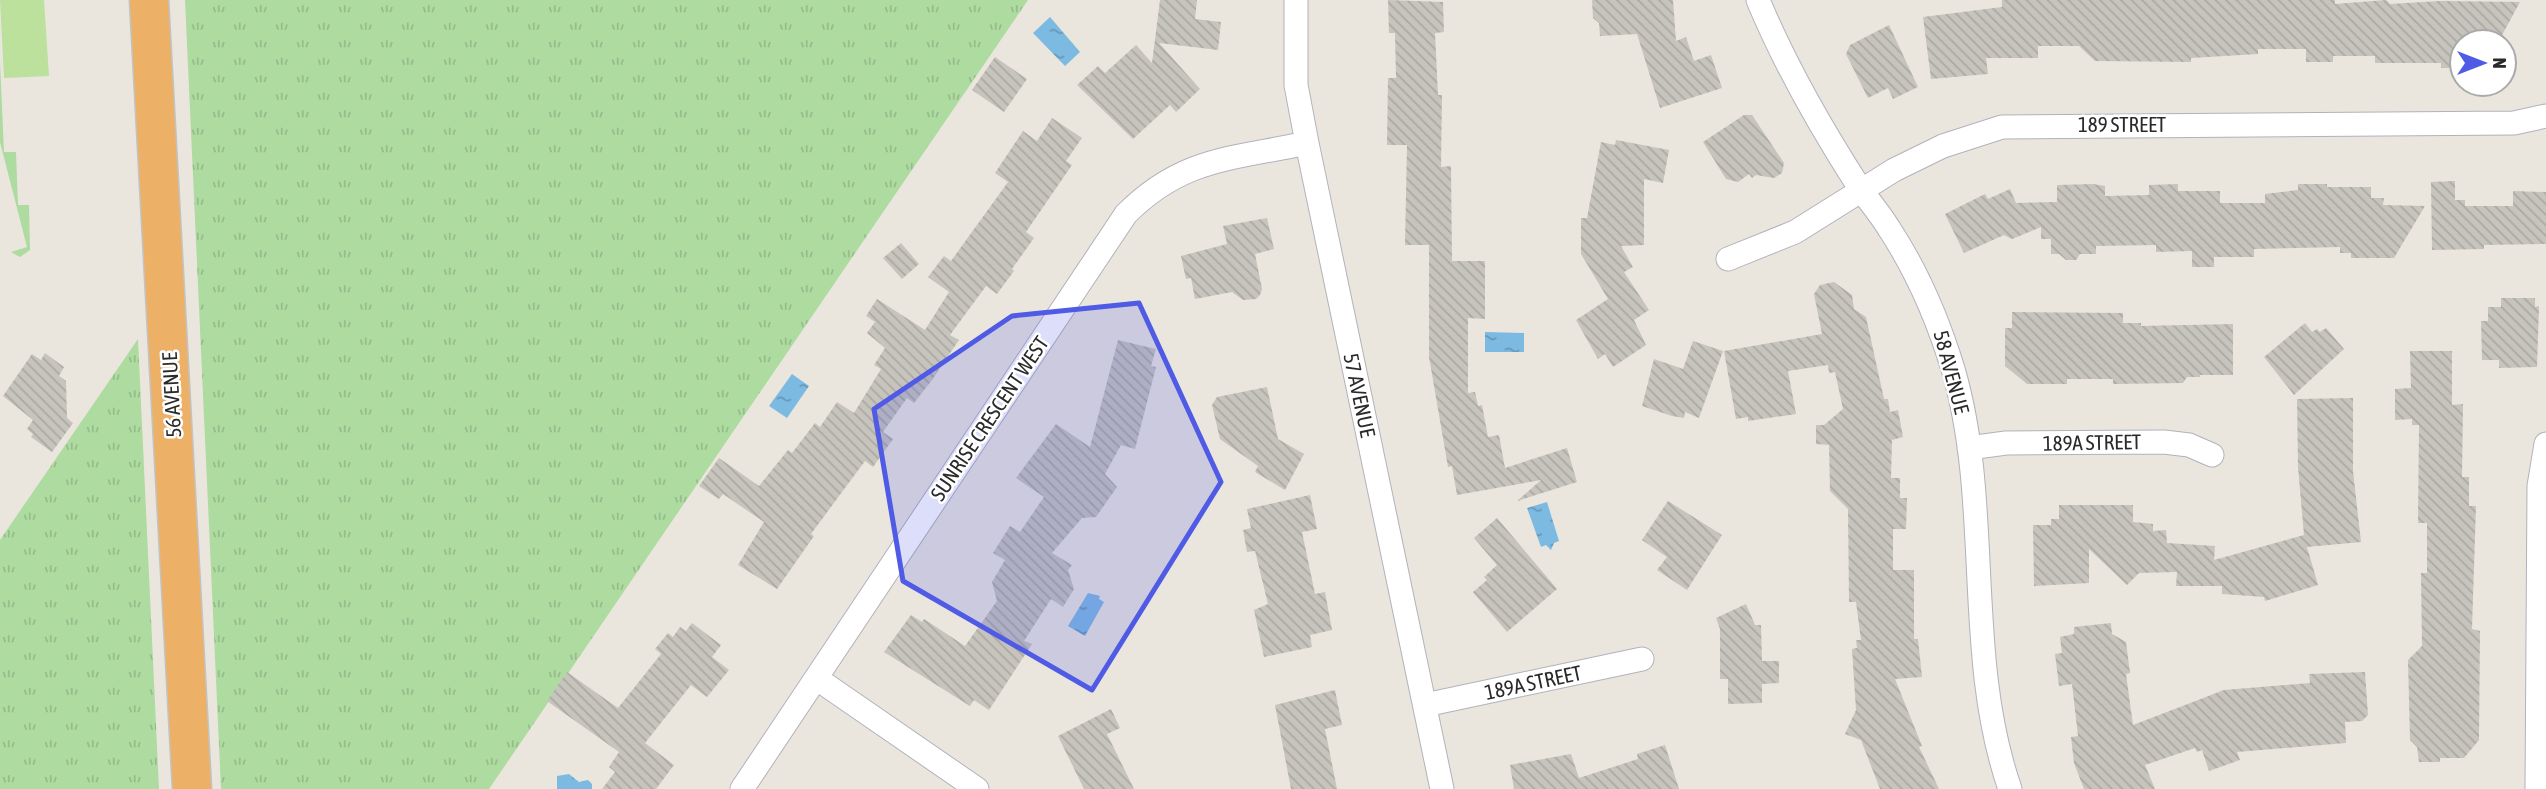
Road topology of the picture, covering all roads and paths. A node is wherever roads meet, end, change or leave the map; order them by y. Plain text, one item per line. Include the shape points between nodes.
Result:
1 (149, 0) edge
2 (1296, 0) edge
3 (1758, 0) edge
4 (2546, 116) edge
5 (1307, 143) junction
6 (1861, 189) junction
7 (1728, 259) dead end
8 (2546, 444) edge
9 (1969, 447) junction
10 (2212, 455) dead end
11 (1642, 659) dead end
12 (816, 678) junction
13 (1424, 705) junction
14 (192, 789) edge
15 (742, 789) edge
16 (976, 789) edge
17 (1442, 789) edge
18 (2010, 789) edge
19 (2537, 789) edge

1 - 14 highway, 56 AVENUE
2 - 5 street, 57 AVENUE via 1296,85
3 - 6 street, 58 AVENUE via 1805,96
4 - 6 street, 189 STREET via 2514,123 2023,124 1943,146
5 - 12 street, SUNRISE CRESCENT WEST via 1194,167 1148,192 1126,214
5 - 13 street, 57 AVENUE
6 - 7 street, 189 STREET via 1795,232
6 - 9 street, 58 AVENUE via 1917,275 1940,326 1964,410
8 - 19 street via 2539,486
9 - 10 street, 189A STREET via 2164,442 2189,445
9 - 18 street, 58 AVENUE via 1987,676
11 - 13 street, 189A STREET
12 - 15 street, SUNRISE CRESCENT WEST
12 - 16 street
13 - 17 street, 57 AVENUE

